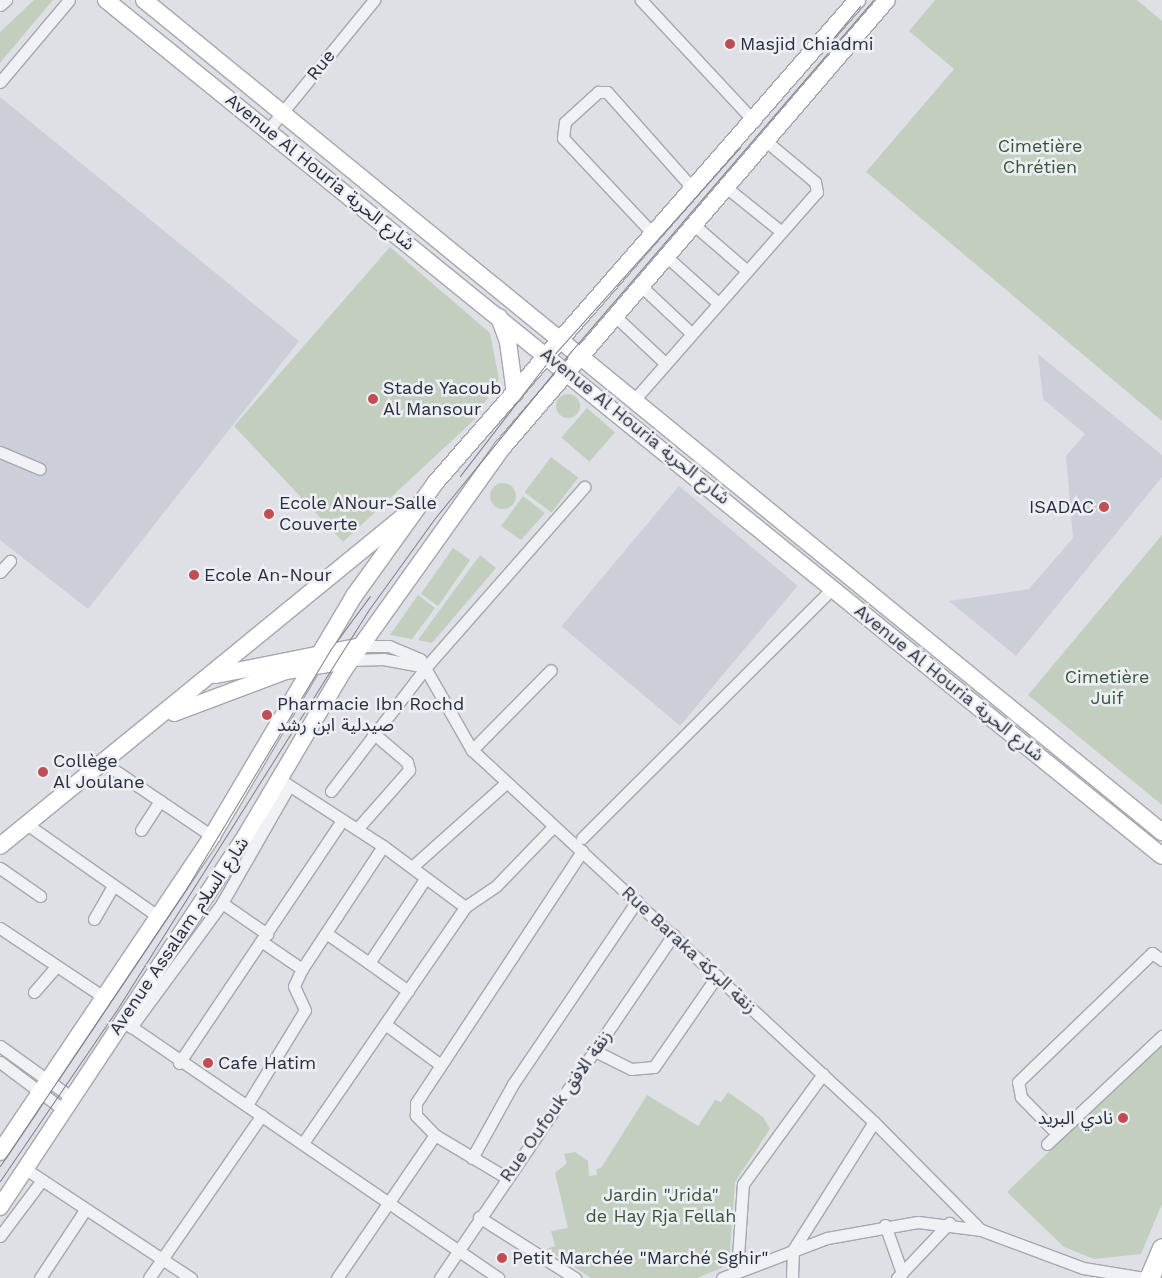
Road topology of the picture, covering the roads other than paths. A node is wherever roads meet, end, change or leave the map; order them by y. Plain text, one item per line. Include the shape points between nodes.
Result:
1 (6, 0) edge
2 (69, 0) edge
3 (106, 0) edge
4 (144, 0) edge
5 (374, 0) edge
6 (641, 0) edge
7 (857, 0) edge
8 (887, 0) edge
9 (0, 5) edge
10 (0, 82) edge
11 (282, 113) junction
12 (754, 121) junction
13 (268, 130) junction
14 (767, 142) junction
15 (728, 188) junction
16 (694, 190) junction
17 (694, 226) junction
18 (779, 230) junction
19 (654, 235) junction
20 (667, 257) junction
21 (746, 270) junction
22 (642, 287) junction
23 (717, 302) junction
24 (498, 315) junction
25 (616, 317) junction
26 (691, 333) junction
27 (561, 340) junction
28 (548, 356) junction
29 (582, 357) junction
30 (664, 362) junction
31 (570, 373) junction
32 (515, 394) junction
33 (634, 400) junction
34 (0, 452) edge
35 (40, 469) dead end
36 (584, 487) dead end
37 (423, 500) junction
38 (10, 561) dead end
39 (0, 572) edge
40 (832, 589) junction
41 (361, 646) junction
42 (318, 651) junction
43 (351, 660) junction
44 (309, 666) junction
45 (426, 668) junction
46 (551, 670) dead end
47 (212, 676) junction
48 (158, 719) junction
49 (373, 733) junction
50 (472, 750) junction
51 (104, 763) junction
52 (285, 783) junction
53 (506, 783) junction
54 (331, 791) dead end
55 (160, 801) junction
56 (342, 820) junction
57 (28, 825) junction
58 (554, 826) junction
59 (357, 829) junction
60 (141, 830) dead end
61 (1162, 832) edge
62 (212, 836) junction
63 (582, 838) dead end
64 (0, 846) edge
65 (384, 846) junction
66 (582, 851) junction
67 (1162, 856) edge
68 (412, 867) junction
69 (0, 868) edge
70 (425, 879) junction
71 (113, 886) junction
72 (40, 896) dead end
73 (637, 902) junction
74 (222, 903) junction
75 (465, 907) junction
76 (159, 917) junction
77 (94, 919) dead end
78 (0, 928) edge
79 (326, 933) junction
80 (673, 935) junction
81 (264, 938) junction
82 (1162, 960) edge
83 (369, 963) junction
84 (56, 967) junction
85 (302, 970) junction
86 (717, 976) junction
87 (408, 991) junction
88 (34, 992) dead end
89 (105, 998) junction
90 (127, 1024) junction
91 (385, 1024) junction
92 (1162, 1036) edge
93 (0, 1046) edge
94 (595, 1051) junction
95 (179, 1063) junction
96 (438, 1063) junction
97 (2, 1068) edge
98 (823, 1074) junction
99 (44, 1087) junction
100 (68, 1104) junction
101 (247, 1105) junction
102 (262, 1115) junction
103 (874, 1122) junction
104 (1057, 1134) junction
105 (434, 1135) junction
106 (303, 1142) junction
107 (1047, 1144) dead end
108 (0, 1152) edge
109 (472, 1158) junction
110 (24, 1168) junction
111 (506, 1178) junction
112 (42, 1180) junction
113 (388, 1200) junction
114 (0, 1207) edge
115 (85, 1210) junction
116 (479, 1217) junction
117 (949, 1223) junction
118 (885, 1224) junction
119 (981, 1230) junction
120 (0, 1236) edge
121 (1162, 1248) edge
122 (792, 1250) junction
123 (458, 1251) junction
124 (163, 1258) junction
125 (1083, 1268) junction
126 (900, 1275) edge
127 (730, 1276) edge
128 (1150, 1277) edge
129 (40, 1278) edge
130 (149, 1278) edge
131 (191, 1278) edge
132 (337, 1278) edge
133 (440, 1278) edge
134 (498, 1278) edge
135 (575, 1278) edge
136 (792, 1278) edge
137 (1101, 1278) edge

1 - 9 street
2 - 10 street
3 - 13 main road, Avenue Al Houria شارع الحرية
4 - 11 main road, Avenue Al Houria شارع الحرية
5 - 11 street, Rue
6 - 12 street
7 - 12 main road
8 - 14 main road, Avenue Assalam شارع السلام
11 - 13 street, Rue
11 - 27 main road, Avenue Al Houria شارع الحرية
12 - 16 main road
13 - 24 main road, Avenue Al Houria شارع الحرية
14 - 15 main road, Avenue Assalam شارع السلام
14 - 18 street via 818,189
15 - 17 main road, Avenue Assalam شارع السلام
15 - 18 street
16 - 19 main road
16 - 19 street via 615,96 598,92 565,122 563,138
17 - 20 main road, Avenue Assalam شارع السلام
17 - 21 street
18 - 21 street
19 - 27 main road
20 - 22 main road, Avenue Assalam شارع السلام
20 - 23 street
21 - 23 street
22 - 25 main road, Avenue Assalam شارع السلام
22 - 26 street
23 - 26 street
24 - 28 main road, Avenue Al Houria شارع الحرية
24 - 32 main road via 508,342
25 - 29 main road, Avenue Assalam شارع السلام
25 - 30 street
26 - 30 street
27 - 28 main road
27 - 29 main road, Avenue Al Houria شارع الحرية
28 - 31 main road, Avenue Al Houria شارع الحرية
28 - 32 main road
29 - 31 main road, Avenue Assalam شارع السلام
29 - 33 main road, Avenue Al Houria شارع الحرية
30 - 33 street
31 - 40 main road, Avenue Al Houria شارع الحرية
31 - 41 main road, Avenue Assalam شارع السلام via 504,446
32 - 37 main road
33 - 61 main road, Avenue Al Houria شارع الحرية
34 - 35 street
36 - 45 street
37 - 42 main road, Avenue Assalam شارع السلام
37 - 47 main road
38 - 39 street
40 - 63 street
40 - 67 main road, Avenue Al Houria شارع الحرية
41 - 42 main road
41 - 43 main road, Avenue Assalam شارع السلام
41 - 45 street, Rue Baraka زنقة البركة via 389,646 416,655
42 - 44 main road, Avenue Assalam شارع السلام
42 - 47 main road
43 - 44 main road
43 - 45 street via 383,659
43 - 52 main road, Avenue Assalam شارع السلام
44 - 48 main road via 254,680
44 - 62 main road, Avenue Assalam شارع السلام via 275,732
45 - 49 street
45 - 50 street, Rue Baraka زنقة البركة
46 - 50 street
47 - 48 main road
48 - 51 main road
49 - 54 street
49 - 59 street via 408,762 409,770
50 - 53 street, Rue Baraka زنقة البركة
51 - 55 street
51 - 57 main road
52 - 56 street
52 - 74 street
52 - 90 main road, Avenue Assalam شارع السلام
53 - 58 street, Rue Baraka زنقة البركة
53 - 68 street
55 - 60 street
55 - 62 street
56 - 59 street
56 - 81 street
57 - 64 main road
57 - 71 street
58 - 66 street, Rue Baraka زنقة البركة
58 - 75 street via 496,886
59 - 65 street
62 - 76 main road, Avenue Assalam شارع السلام
65 - 68 street
65 - 79 street
66 - 73 street, Rue Baraka زنقة البركة
66 - 96 street
68 - 70 street
69 - 72 street
70 - 75 street
70 - 83 street
71 - 76 street
71 - 77 street
73 - 80 street, Rue Baraka زنقة البركة
73 - 109 street via 513,1084
74 - 81 street
74 - 90 street
75 - 87 street
76 - 89 main road, Avenue Assalam شارع السلام
78 - 84 street
79 - 83 street
79 - 85 street
80 - 86 street, Rue Baraka زنقة البركة
80 - 94 street, Rue Oufouk زنقة الافق
81 - 85 street
81 - 95 street
82 - 104 street via 1152,954 1018,1082 1021,1097
83 - 87 street
84 - 88 street
84 - 89 street
85 - 101 street via 294,986 304,1000 303,1015
86 - 94 street via 654,1067 631,1069
86 - 98 street, Rue Baraka زنقة البركة
87 - 91 street
89 - 99 main road, Avenue Assalam شارع السلام
90 - 95 street
90 - 100 main road, Avenue Assalam شارع السلام
91 - 96 street
91 - 106 street
92 - 104 street
93 - 99 street
94 - 111 street, Rue Oufouk زنقة الافق
95 - 101 street
96 - 105 street via 415,1109
97 - 99 street
98 - 103 street, Rue Baraka زنقة البركة
98 - 127 street via 744,1184
99 - 100 street
99 - 108 main road, Avenue Assalam شارع السلام
100 - 110 main road, Avenue Assalam شارع السلام
101 - 102 street
102 - 106 street
102 - 124 street
103 - 119 street, Rue Baraka زنقة البركة
103 - 122 street
104 - 107 street
105 - 109 street
105 - 113 street
106 - 113 street
109 - 111 street
110 - 112 street
110 - 114 main road, Avenue Assalam شارع السلام
111 - 116 street, Rue Oufouk زنقة الافق
112 - 115 street
112 - 120 street
113 - 123 street
113 - 132 street
115 - 124 street
115 - 129 street
116 - 123 street, Rue Oufouk زنقة الافق
116 - 135 street
117 - 118 street
117 - 119 street
117 - 126 street
118 - 122 street
118 - 126 street
119 - 125 street
121 - 128 main road
122 - 127 street
122 - 136 street
123 - 133 street, Rue Oufouk زنقة الافق
123 - 134 street
124 - 130 street
124 - 131 street
125 - 128 street
125 - 137 street

